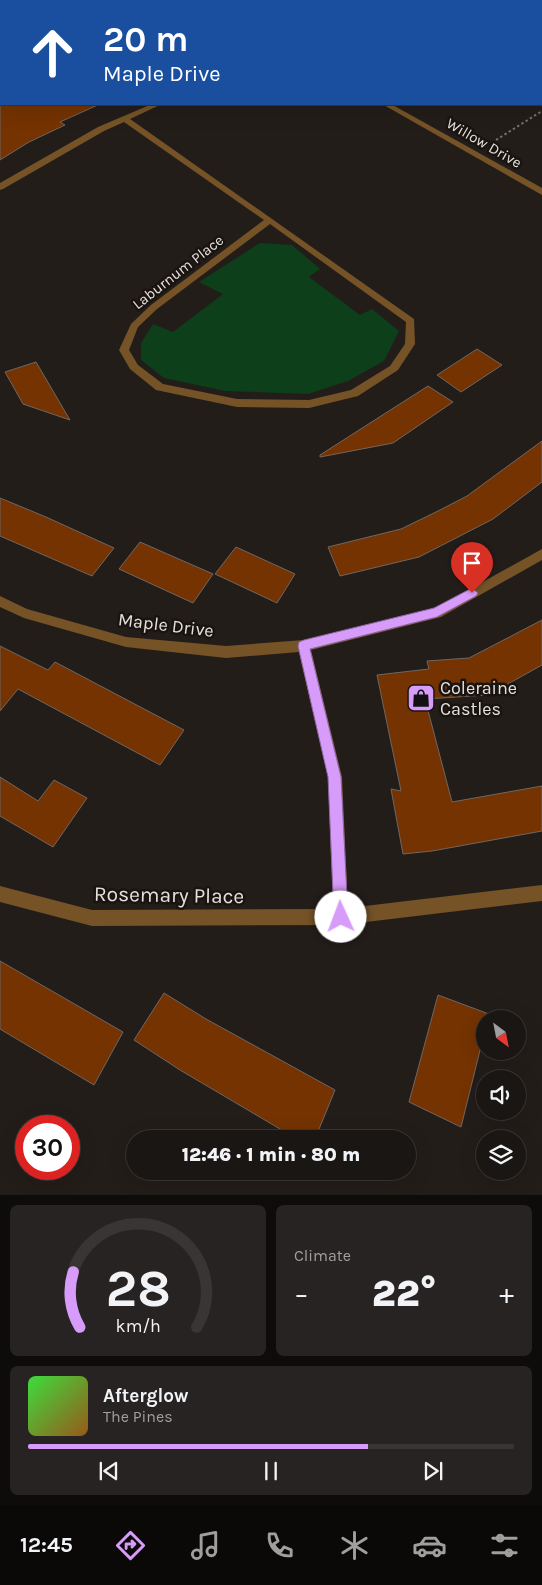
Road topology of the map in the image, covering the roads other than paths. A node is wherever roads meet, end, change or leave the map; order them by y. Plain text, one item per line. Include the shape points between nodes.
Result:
1 (156, 105) edge
2 (388, 105) edge
3 (125, 119) junction
4 (0, 187) edge
5 (542, 192) edge
6 (270, 220) junction
7 (542, 554) edge
8 (0, 601) edge
9 (304, 646) junction
10 (542, 893) edge
11 (0, 894) edge
12 (341, 917) junction

1 - 3 street
2 - 5 street, Willow Drive
3 - 4 street
3 - 6 street, Laburnum Place
6 - 6 street, Laburnum Place via 411,322 410,344 394,368 354,392 309,404 237,404 160,387 134,367 124,350 134,326
7 - 9 street, Maple Drive via 437,612
8 - 9 street, Maple Drive via 24,613 126,642 226,652
9 - 12 street via 335,777
10 - 12 street, Rosemary Place
11 - 12 street, Rosemary Place via 92,918

